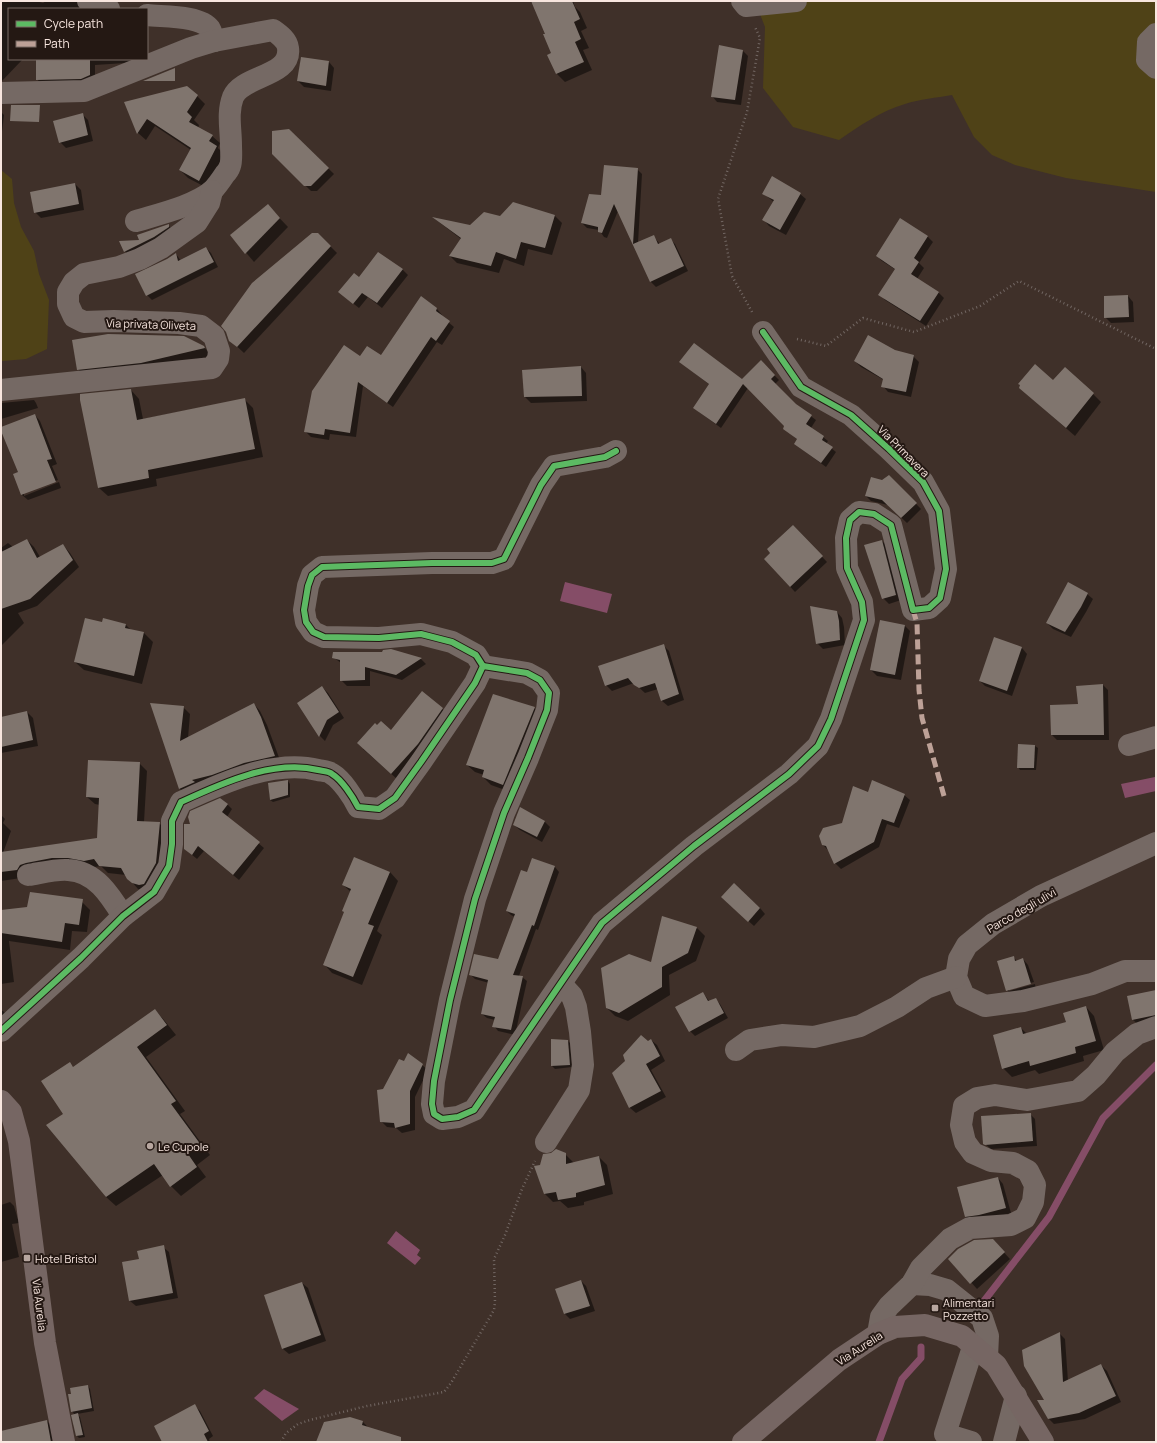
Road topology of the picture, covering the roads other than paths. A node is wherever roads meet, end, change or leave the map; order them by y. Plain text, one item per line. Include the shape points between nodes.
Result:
1 (88, 1) edge
2 (796, 1) edge
3 (744, 4) edge
4 (106, 8) edge
5 (148, 16) edge
6 (1156, 34) edge
7 (214, 41) junction
8 (1156, 68) edge
9 (1, 92) edge
10 (212, 191) junction
11 (136, 221) dead end
12 (763, 332) road end
13 (1, 390) edge
14 (616, 451) dead end
15 (483, 666) junction
16 (1156, 737) edge
17 (1129, 745) dead end
18 (1156, 843) edge
19 (28, 875) dead end
20 (123, 916) junction
21 (1156, 971) edge
22 (956, 978) junction
23 (561, 984) junction
24 (1156, 1027) edge
25 (1, 1031) edge
26 (736, 1050) dead end
27 (1, 1101) edge
28 (546, 1142) road end
29 (912, 1284) junction
30 (878, 1334) junction
31 (974, 1347) junction
32 (1016, 1396) junction
33 (64, 1442) edge
34 (743, 1442) edge
35 (971, 1442) edge
36 (1004, 1442) edge
37 (1043, 1442) edge

1 - 4 street
2 - 3 street
5 - 7 street via 193,19 210,29
6 - 8 street via 1148,42 1147,60
7 - 9 street via 190,48 84,91
7 - 10 street via 273,30 283,37 288,45 289,54 278,68 238,89 233,97 229,114 232,145 230,166
10 - 11 street via 186,205
10 - 13 street, Via privata Oliveta via 209,203 197,222 161,248 119,267 84,274 74,282 68,292 68,304 74,317 84,322 179,323 201,326 214,336 219,351 218,359 212,368
12 - 23 street, Via Primavera via 801,387 851,415 923,482 939,511 946,569 940,598 929,608 913,610 891,525 874,514 859,512 850,520 846,538 847,568 862,602 864,620 831,719 818,746 789,774 694,846 602,923
14 - 15 street via 605,457 554,466 541,485 504,559 492,564 432,563 322,567 312,575 304,610 306,622 312,632 324,637 379,638 421,634 452,642 476,655
15 - 20 street via 475,683 395,798 379,809 358,807 352,795 332,773 308,767 270,769 223,783 181,802 172,821 169,866 154,892
15 - 23 street via 527,673 540,680 549,693 546,710 504,813 475,899 450,1000 434,1081 434,1114 442,1119 458,1117 474,1110
16 - 17 street
18 - 22 street, Parco degli ulivi via 1041,896 993,924 967,945 959,959
19 - 20 street via 67,869 83,872 93,877 104,889
20 - 25 street
21 - 22 street via 1125,971 1092,984 1023,1001 985,1006 964,996
22 - 26 street via 926,988 860,1026 814,1037 782,1035 750,1040
23 - 28 street via 572,996 576,1007 583,1065 579,1090
24 - 29 street via 1132,1038 1078,1091 1027,1100 994,1095 977,1098 964,1106 961,1124 965,1142 973,1153 991,1161 1013,1163 1028,1171 1035,1185 1034,1202 1025,1218 1011,1225 970,1228 950,1239 921,1268
27 - 33 main road, Via Aurelia via 11,1112 19,1140 45,1343
29 - 30 street via 881,1317
29 - 31 street via 947,1290 982,1318 988,1336
30 - 31 main road, Via Aurelia via 895,1327 925,1325
30 - 34 main road, Via Aurelia via 839,1360
31 - 32 main road via 996,1365
31 - 35 street via 945,1434
32 - 36 street
32 - 37 main road

